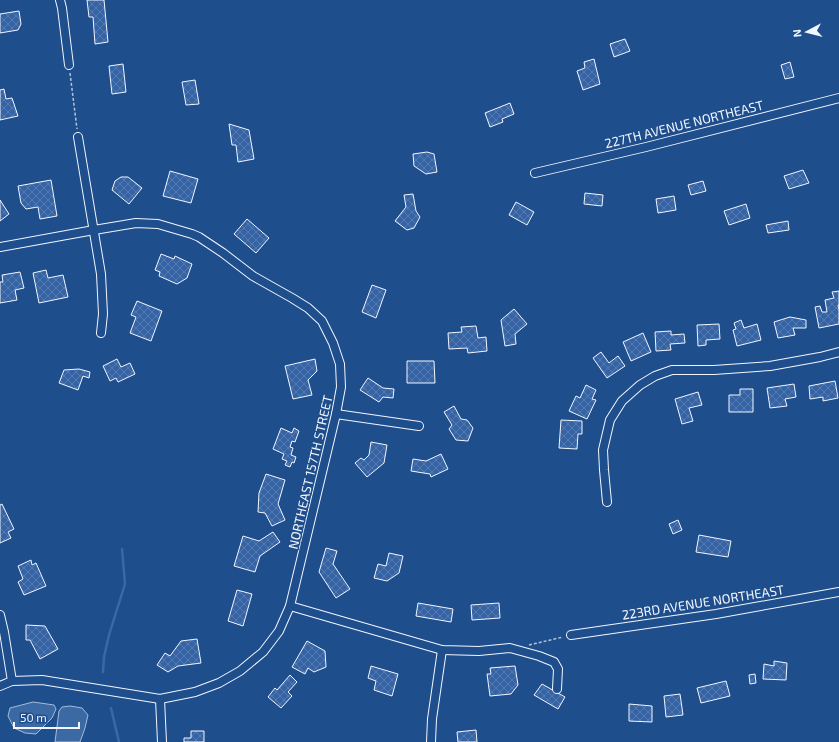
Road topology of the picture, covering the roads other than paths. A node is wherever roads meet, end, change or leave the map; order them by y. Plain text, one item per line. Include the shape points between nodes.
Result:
1 (60, 0) edge
2 (69, 65) road end
3 (839, 98) edge
4 (78, 137) road end
5 (535, 173) dead end
6 (94, 230) junction
7 (0, 247) edge
8 (101, 332) dead end
9 (839, 352) edge
10 (336, 414) junction
11 (419, 426) dead end
12 (607, 502) dead end
13 (839, 592) edge
14 (290, 606) junction
15 (0, 615) edge
16 (571, 635) road end
17 (442, 650) junction
18 (12, 681) junction
19 (0, 686) edge
20 (557, 689) dead end
21 (160, 699) junction
22 (162, 742) edge
23 (431, 742) edge

1 - 2 street
3 - 5 street, 227TH AVENUE NORTHEAST
4 - 6 street
6 - 7 street
6 - 8 street via 101,274
6 - 10 street, NORTHEAST 157TH STREET via 136,223 158,224 192,234 253,276 308,308 322,321 333,342 340,364 341,387
9 - 12 street via 820,358 770,366 672,370 640,385 622,401 610,420 603,450
10 - 11 street
10 - 14 street, NORTHEAST 157TH STREET
13 - 16 street, 223RD AVENUE NORTHEAST via 716,614
14 - 17 street
14 - 21 street via 279,631 263,652 240,671 195,692
15 - 18 street
17 - 20 street via 478,651 510,648 539,656 554,662 558,669
17 - 23 street
18 - 19 street
18 - 21 street via 42,680
21 - 22 street

